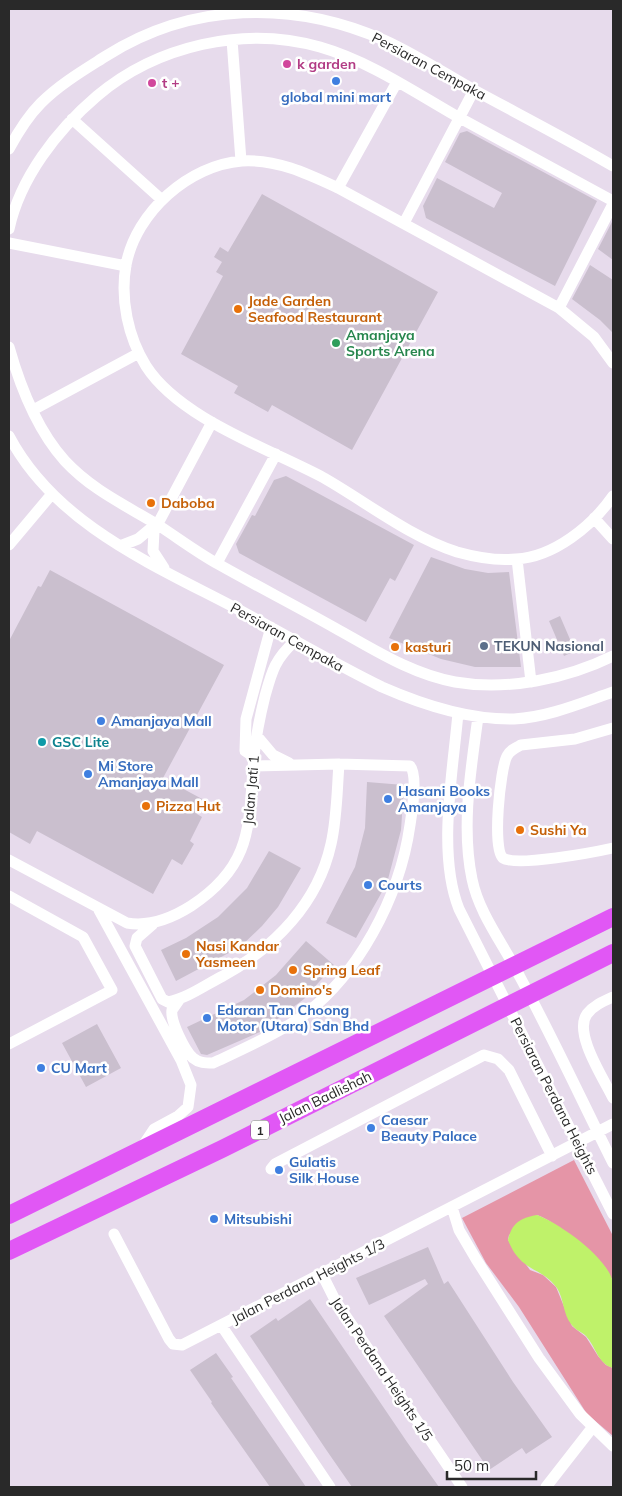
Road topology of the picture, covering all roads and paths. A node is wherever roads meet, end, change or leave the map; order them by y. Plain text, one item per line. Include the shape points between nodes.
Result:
1 (232, 40) junction
2 (397, 82) junction
3 (474, 90) junction
4 (458, 117) junction
5 (72, 118) junction
6 (9, 149) edge
7 (242, 162) junction
8 (613, 166) edge
9 (338, 188) junction
10 (162, 200) junction
11 (613, 203) edge
12 (404, 223) junction
13 (9, 229) edge
14 (9, 243) edge
15 (126, 266) junction
16 (558, 308) junction
17 (9, 347) edge
18 (139, 353) junction
19 (613, 363) edge
20 (33, 410) junction
21 (212, 422) junction
22 (9, 436) edge
23 (276, 454) junction
24 (51, 495) junction
25 (613, 496) edge
26 (594, 518) junction
27 (156, 524) junction
28 (613, 540) edge
29 (9, 545) edge
30 (120, 546) junction
31 (517, 559) junction
32 (217, 564) junction
33 (167, 571) junction
34 (271, 627) junction
35 (295, 641) junction
36 (613, 656) edge
37 (531, 682) junction
38 (613, 692) edge
39 (458, 713) junction
40 (478, 717) junction
41 (613, 728) edge
42 (257, 736) junction
43 (254, 761) junction
44 (339, 764) junction
45 (293, 765) junction
46 (613, 848) edge
47 (9, 860) edge
48 (9, 896) edge
49 (98, 908) junction
50 (613, 917) edge
51 (155, 923) junction
52 (613, 952) edge
53 (515, 966) junction
54 (494, 977) junction
55 (530, 994) junction
56 (613, 996) edge
57 (179, 1000) junction
58 (509, 1005) junction
59 (9, 1044) edge
60 (185, 1057) junction
61 (613, 1098) edge
62 (566, 1118) junction
63 (613, 1124) edge
64 (598, 1132) junction
65 (578, 1143) junction
66 (139, 1152) junction
67 (552, 1156) junction
68 (613, 1163) edge
69 (271, 1169) dead end
70 (452, 1207) junction
71 (613, 1214) edge
72 (9, 1216) edge
73 (114, 1234) dead end
74 (9, 1251) edge
75 (322, 1274) junction
76 (221, 1325) junction
77 (592, 1428) junction
78 (613, 1446) edge
79 (330, 1487) edge
80 (462, 1487) edge
81 (546, 1487) edge

1 - 2 street via 278,40 320,47
1 - 5 street via 187,48 158,58 121,78
1 - 7 street
2 - 4 street
2 - 9 street
3 - 4 street
3 - 6 street, Persiaran Cempaka via 399,47 344,26 304,15 227,14 174,23 120,47 41,103
3 - 8 street, Persiaran Cempaka
4 - 11 street
4 - 12 street
5 - 10 street
5 - 13 street via 28,180
7 - 9 street via 277,164
7 - 10 street via 206,170
9 - 12 street
10 - 15 street via 138,232
11 - 16 street
12 - 16 street
14 - 15 street
15 - 18 street via 125,310
16 - 19 street via 578,321
17 - 20 street
18 - 20 street
18 - 21 street via 160,384
20 - 27 street via 64,460 89,485
21 - 23 street
21 - 27 street
22 - 24 street, Persiaran Cempaka via 23,461
23 - 31 street via 430,541 465,553
23 - 32 street
24 - 29 street
24 - 30 street, Persiaran Cempaka
25 - 26 street
26 - 28 street
26 - 31 street via 561,543 539,554
27 - 30 street via 138,539
27 - 32 street
27 - 33 street via 154,551
30 - 33 street, Persiaran Cempaka
31 - 37 street
32 - 37 street via 373,650 420,672 455,682
33 - 34 street, Persiaran Cempaka
34 - 35 street, Persiaran Cempaka
34 - 43 street via 246,719 245,751
35 - 39 street, Persiaran Cempaka via 382,687
35 - 42 street, Jalan Jati 1 via 277,660 271,672
36 - 37 street via 578,670
38 - 40 street, Persiaran Cempaka via 535,716 514,719
39 - 40 street, Persiaran Cempaka
39 - 54 street, Persiaran Perdana Heights via 448,833 449,874 459,909
40 - 53 street, Persiaran Perdana Heights via 467,832 472,880 485,914
41 - 46 street via 581,738 521,745 513,749 505,760 498,834 501,856 505,860 566,857
42 - 43 street, Jalan Jati 1
42 - 45 street via 273,755
43 - 45 street
43 - 51 street, Jalan Jati 1 via 249,828 230,871 187,909
44 - 45 street
44 - 57 street via 331,843 315,888 296,918 253,957
44 - 60 street via 407,764 414,771 406,852 380,919 334,988 298,1019 213,1062 202,1063
47 - 49 street, Jalan Jati 1
48 - 59 street via 83,937 112,990
49 - 51 street, Jalan Jati 1 via 127,924
49 - 60 street
50 - 53 main road
51 - 57 street via 137,938 138,954 162,999 168,1002
52 - 55 main road, Jalan Badlishah / 1
53 - 54 main road
53 - 55 street, Persiaran Perdana Heights
54 - 58 street, Persiaran Perdana Heights
54 - 66 main road
55 - 58 main road, Jalan Badlishah / 1
55 - 64 street, Persiaran Perdana Heights
56 - 61 street via 594,1006 586,1016 582,1032
57 - 60 street via 172,1010 172,1018
58 - 62 street, Persiaran Perdana Heights
58 - 74 main road, Jalan Badlishah / 1
60 - 66 street via 191,1085 188,1107 154,1129
62 - 65 street, Persiaran Perdana Heights
62 - 67 street via 567,1138 562,1149
63 - 64 street, Jalan Perdana Heights 1/3
64 - 65 street, Jalan Perdana Heights 1/3
64 - 68 street, Persiaran Perdana Heights
65 - 67 street, Jalan Perdana Heights 1/3
65 - 71 street, Persiaran Perdana Heights
66 - 72 main road
67 - 69 street via 509,1070 498,1059 484,1055 275,1164
67 - 70 street, Jalan Perdana Heights 1/3
70 - 75 street, Jalan Perdana Heights 1/3
70 - 77 street via 459,1230 498,1294 569,1400
73 - 76 street, Jalan Perdana Heights 1/3 via 173,1344 182,1345
75 - 76 street, Jalan Perdana Heights 1/3
75 - 80 street, Jalan Perdana Heights 1/5 via 335,1300
76 - 79 street
77 - 78 street
77 - 81 street

